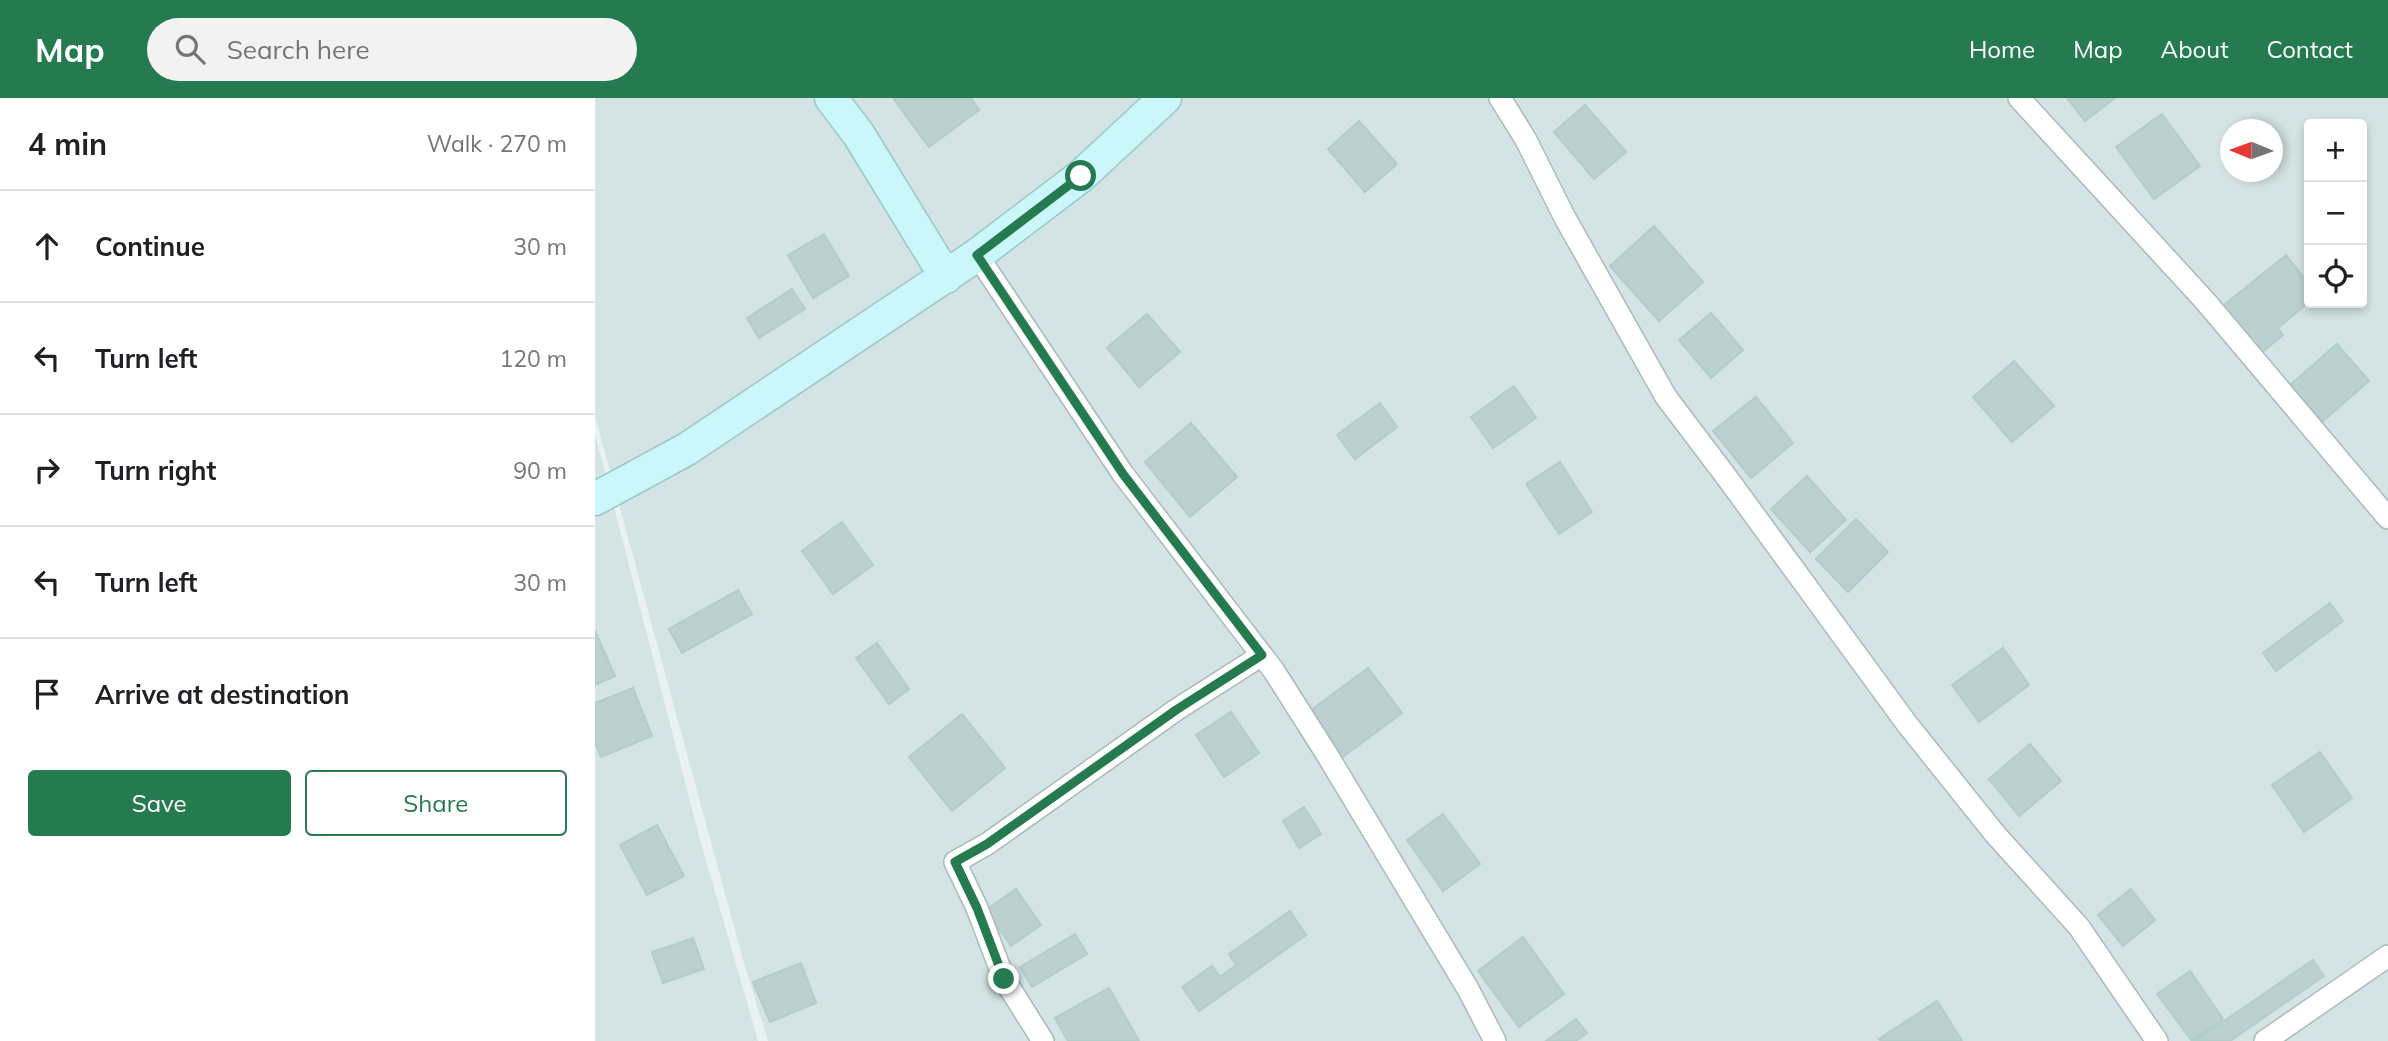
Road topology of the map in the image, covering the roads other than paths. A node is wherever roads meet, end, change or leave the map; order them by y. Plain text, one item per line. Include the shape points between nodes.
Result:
1 (831, 98) edge
2 (1165, 98) edge
3 (1500, 98) edge
4 (2019, 98) edge
5 (977, 255) junction
6 (946, 277) junction
7 (595, 499) edge
8 (2388, 518) edge
9 (1262, 655) junction
10 (2388, 957) edge
11 (1043, 1041) edge
12 (1495, 1041) edge
13 (2157, 1041) edge
14 (2265, 1041) edge

1 - 6 street via 859,135
2 - 5 street via 1081,176
3 - 13 street via 1666,397 1907,724 1995,834 2079,927
4 - 8 street via 2206,302
5 - 6 street
5 - 9 street via 1123,474
6 - 7 street via 687,449
9 - 11 street via 955,862 1004,979
9 - 12 street via 1326,753
10 - 14 street

